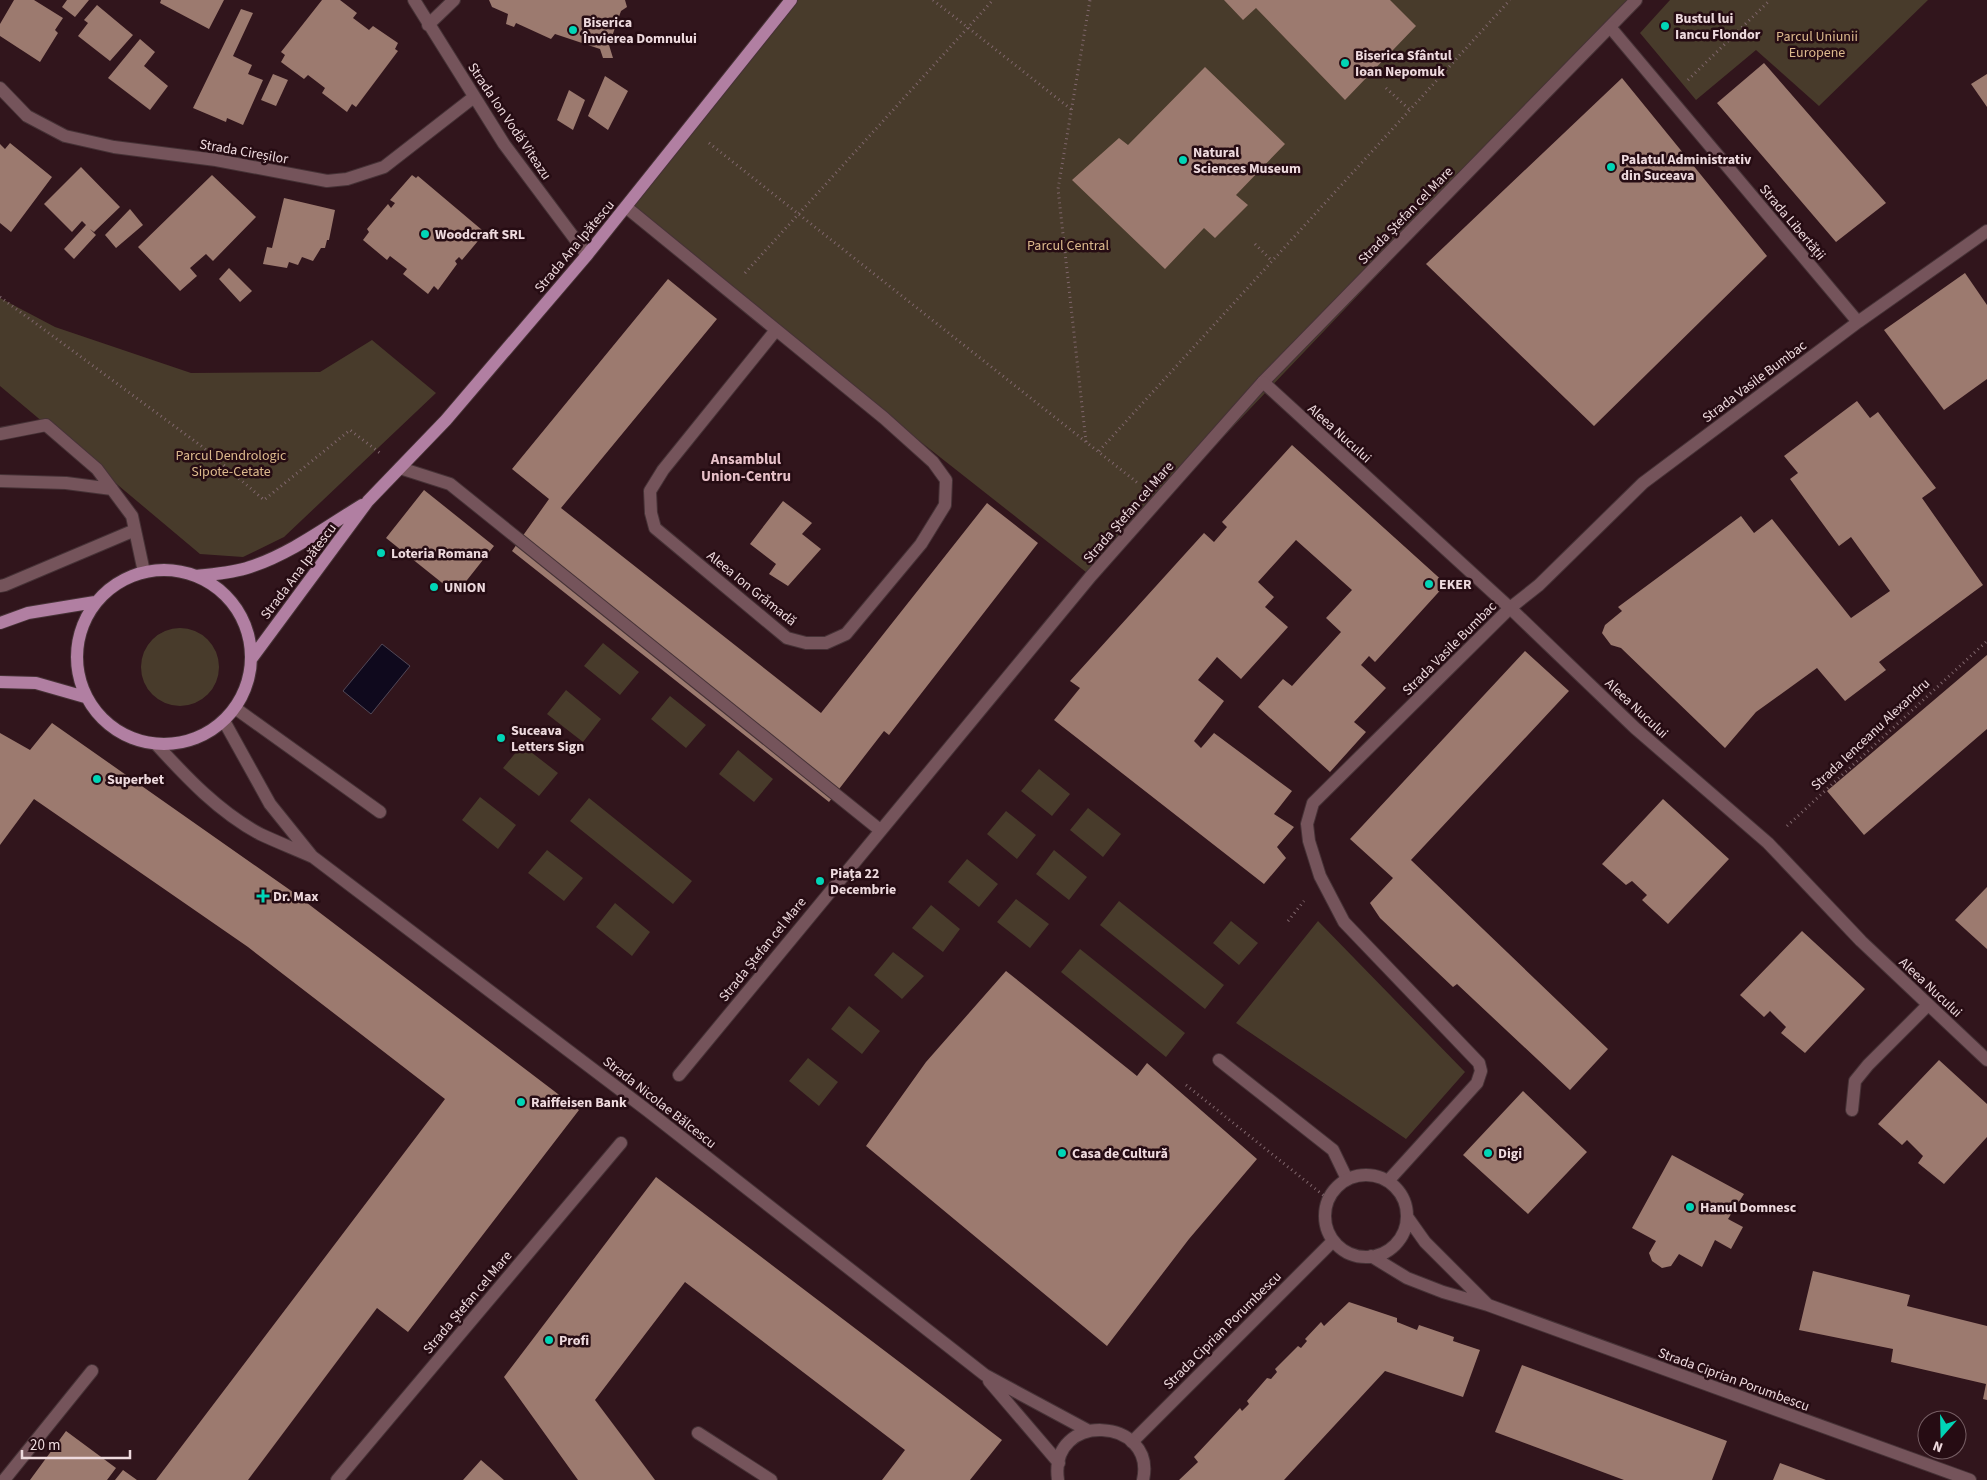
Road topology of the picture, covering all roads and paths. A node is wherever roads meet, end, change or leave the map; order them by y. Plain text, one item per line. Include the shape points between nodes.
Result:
1 (414, 0) edge
2 (454, 0) edge
3 (791, 0) edge
4 (933, 0) edge
5 (993, 0) edge
6 (1090, 0) edge
7 (1510, 0) edge
8 (1636, 0) edge
9 (1770, 0) edge
10 (428, 25) junction
11 (969, 27) junction
12 (1610, 27) junction
13 (0, 88) edge
14 (1386, 88) dead end
15 (474, 96) junction
16 (1670, 98) junction
17 (1072, 110) junction
18 (1410, 110) junction
19 (689, 127) junction
20 (626, 207) junction
21 (799, 214) junction
22 (1987, 230) edge
23 (1255, 244) dead end
24 (587, 255) junction
25 (1272, 261) junction
26 (729, 290) junction
27 (0, 298) edge
28 (1858, 322) junction
29 (776, 330) junction
30 (1263, 382) junction
31 (0, 434) edge
32 (1086, 442) junction
33 (1098, 451) junction
34 (400, 468) junction
35 (0, 481) edge
36 (112, 489) junction
37 (1159, 499) junction
38 (368, 501) junction
39 (135, 530) junction
40 (144, 572) junction
41 (196, 576) junction
42 (0, 586) edge
43 (95, 602) junction
44 (1510, 608) junction
45 (0, 623) edge
46 (1987, 641) edge
47 (252, 658) junction
48 (0, 682) edge
49 (85, 697) junction
50 (235, 708) junction
51 (224, 721) junction
52 (156, 744) junction
53 (380, 812) dead end
54 (880, 830) junction
55 (1768, 843) junction
56 (313, 856) junction
57 (1928, 1005) junction
58 (1219, 1060) dead end
59 (1987, 1060) edge
60 (679, 1075) dead end
61 (1186, 1086) dead end
62 (1852, 1110) dead end
63 (620, 1143) dead end
64 (1347, 1179) junction
65 (1388, 1181) junction
66 (1328, 1199) junction
67 (1408, 1218) junction
68 (1333, 1241) junction
69 (1371, 1256) junction
70 (1488, 1306) junction
71 (92, 1371) dead end
72 (985, 1375) junction
73 (1089, 1430) junction
74 (698, 1433) dead end
75 (1132, 1442) junction
76 (1059, 1463) junction
77 (4, 1480) edge
78 (337, 1480) edge
79 (771, 1480) edge
80 (1058, 1480) edge
81 (1143, 1480) edge
82 (1970, 1480) edge

1 - 10 street, Strada Ion Vodă Viteazu
2 - 10 street
3 - 19 main road, Strada Ana Ipătescu
4 - 11 path
5 - 11 path
6 - 17 path
7 - 18 path
8 - 12 street, Strada Ștefan cel Mare
9 - 16 path
10 - 15 street, Strada Ion Vodă Viteazu
11 - 17 path
11 - 21 path
12 - 16 street, Strada Libertății
12 - 30 street, Strada Ștefan cel Mare
13 - 15 street, Strada Cireșilor via 27,116 65,136 114,147 216,160 327,181 347,179 384,167
14 - 18 path
15 - 24 street, Strada Ion Vodă Viteazu via 504,144
16 - 28 street, Strada Libertății
17 - 32 path via 1058,189
18 - 25 path
19 - 20 main road, Strada Ana Ipătescu
19 - 21 path
20 - 24 main road, Strada Ana Ipătescu
20 - 26 street, Aleea Ion Grămadă
21 - 26 path
21 - 32 path
22 - 28 street, Strada Vasile Bumbac
23 - 25 path
24 - 34 main road, Strada Ana Ipătescu via 446,420
25 - 33 path
26 - 29 street, Aleea Ion Grămadă
27 - 34 path via 204,448 264,500 350,430
28 - 44 street, Strada Vasile Bumbac via 1643,483 1539,586
29 - 29 street, Aleea Ion Grămadă via 663,470 650,491 651,512 655,528 787,638 806,643 826,643 846,634 921,544 945,505 946,480 933,462
30 - 37 street, Strada Ștefan cel Mare
30 - 44 street, Aleea Nucului
31 - 36 street via 46,425 97,470
32 - 33 path
33 - 37 path
34 - 38 main road, Strada Ana Ipătescu
34 - 54 street via 450,484
35 - 36 street via 66,483
36 - 39 street via 132,516
37 - 54 street, Strada Ștefan cel Mare
38 - 41 main road, Strada Ana Ipătescu via 266,561 228,572
38 - 47 main road, Strada Ana Ipătescu
39 - 40 street
39 - 42 street
40 - 41 main road via 175,570
40 - 43 main road via 111,586
41 - 47 main road via 219,589 237,608 248,632
43 - 45 main road via 28,613
43 - 49 main road via 82,624 76,648 77,674
44 - 55 street, Aleea Nucului via 1634,728
44 - 65 street, Strada Vasile Bumbac via 1313,803 1307,824 1320,876 1344,922 1479,1063 1481,1071 1477,1083
46 - 55 path, Strada Ienceanu Alexandru
47 - 50 main road via 250,676
48 - 49 main road via 36,683
49 - 52 main road via 114,730 135,740
50 - 51 main road
50 - 53 street
51 - 52 main road via 204,735 181,743
51 - 56 street, Strada Nicolae Bălcescu via 270,804
52 - 56 street, Strada Nicolae Bălcescu via 190,782 225,811 259,833
54 - 60 street, Strada Ștefan cel Mare
55 - 57 street, Aleea Nucului via 1861,941
56 - 72 street, Strada Nicolae Bălcescu via 648,1111
57 - 59 street, Aleea Nucului
57 - 62 street via 1855,1081
58 - 64 street via 1333,1150
61 - 66 path
63 - 78 street, Strada Ștefan cel Mare
64 - 65 street via 1361,1174 1375,1175
64 - 66 street
65 - 67 street via 1406,1203
66 - 68 street via 1324,1213
67 - 69 street via 1396,1244 1385,1253
67 - 70 street, Strada Ciprian Porumbescu via 1425,1242
68 - 69 street via 1357,1256
68 - 75 street, Strada Ciprian Porumbescu
69 - 70 street, Strada Ciprian Porumbescu via 1407,1278
70 - 82 street, Strada Ciprian Porumbescu
71 - 77 street
72 - 73 street, Strada Nicolae Bălcescu
72 - 76 street, Strada Nicolae Bălcescu
73 - 75 street via 1112,1430
73 - 76 street via 1069,1442
74 - 79 street
75 - 81 street via 1144,1463
76 - 80 street

